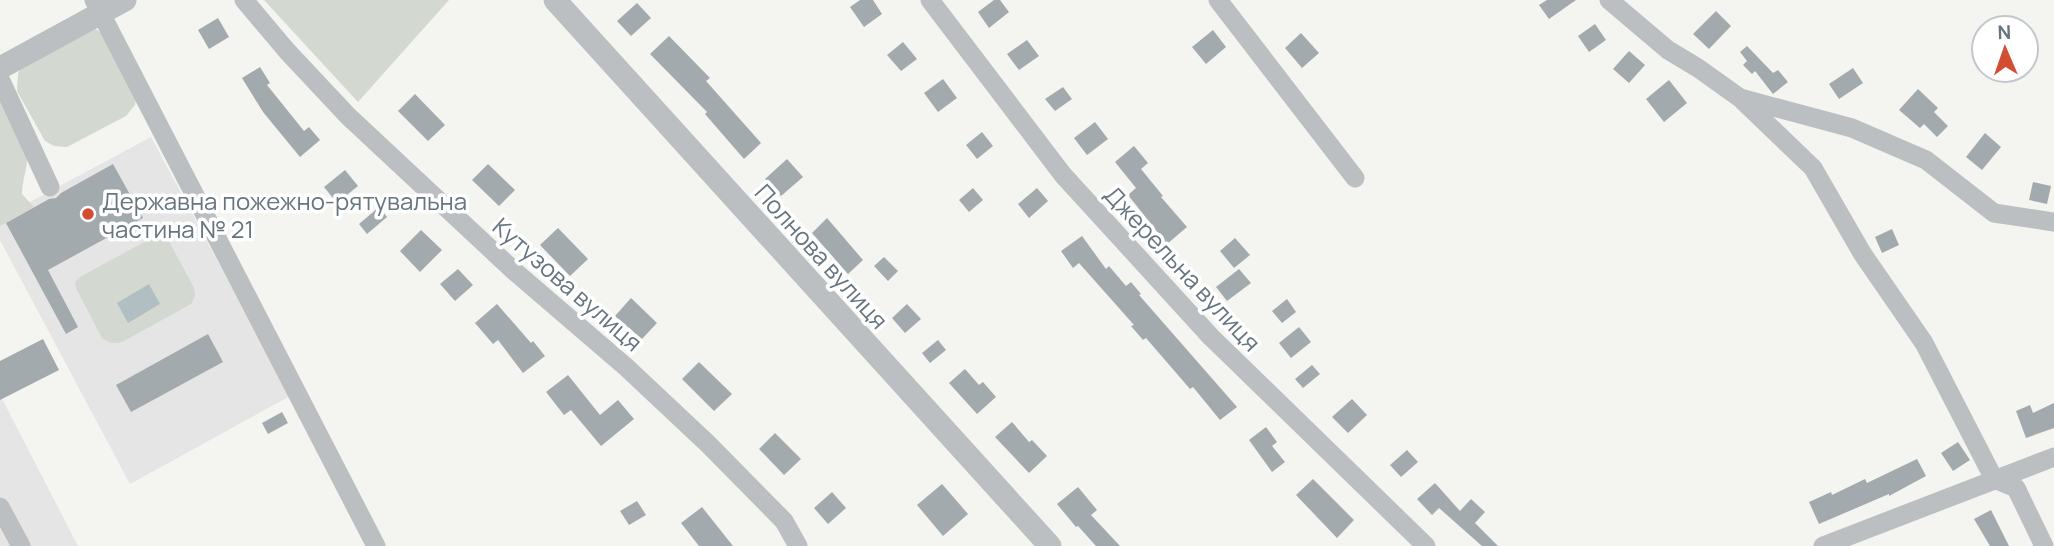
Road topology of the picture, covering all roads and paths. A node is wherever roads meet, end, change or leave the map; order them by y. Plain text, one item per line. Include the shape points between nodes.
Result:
1 (125, 0) edge
2 (244, 0) edge
3 (555, 0) edge
4 (930, 0) edge
5 (1218, 0) edge
6 (1609, 0) edge
7 (98, 6) edge
8 (0, 68) edge
9 (0, 79) edge
10 (1740, 98) junction
11 (1355, 178) dead end
12 (50, 187) dead end
13 (2054, 222) edge
14 (2054, 457) edge
15 (1994, 479) junction
16 (0, 507) edge
17 (21, 546) edge
18 (376, 546) edge
19 (797, 546) edge
20 (1050, 546) edge
21 (1426, 546) edge
22 (1823, 546) edge
23 (2044, 546) edge

1 - 7 street
2 - 19 street, Кутузова вулиця via 348,116 708,444 784,520
3 - 20 street, Полнова вулиця
4 - 21 street, Джерельна вулиця via 1063,175 1211,337
5 - 11 street
6 - 10 street via 1668,50
7 - 8 street
7 - 18 street
9 - 12 street
10 - 13 street via 1852,128 1926,160 1994,213
10 - 15 street via 1813,168 1862,253 1924,343
14 - 15 street
15 - 22 street
15 - 23 street via 2016,488
16 - 17 street

